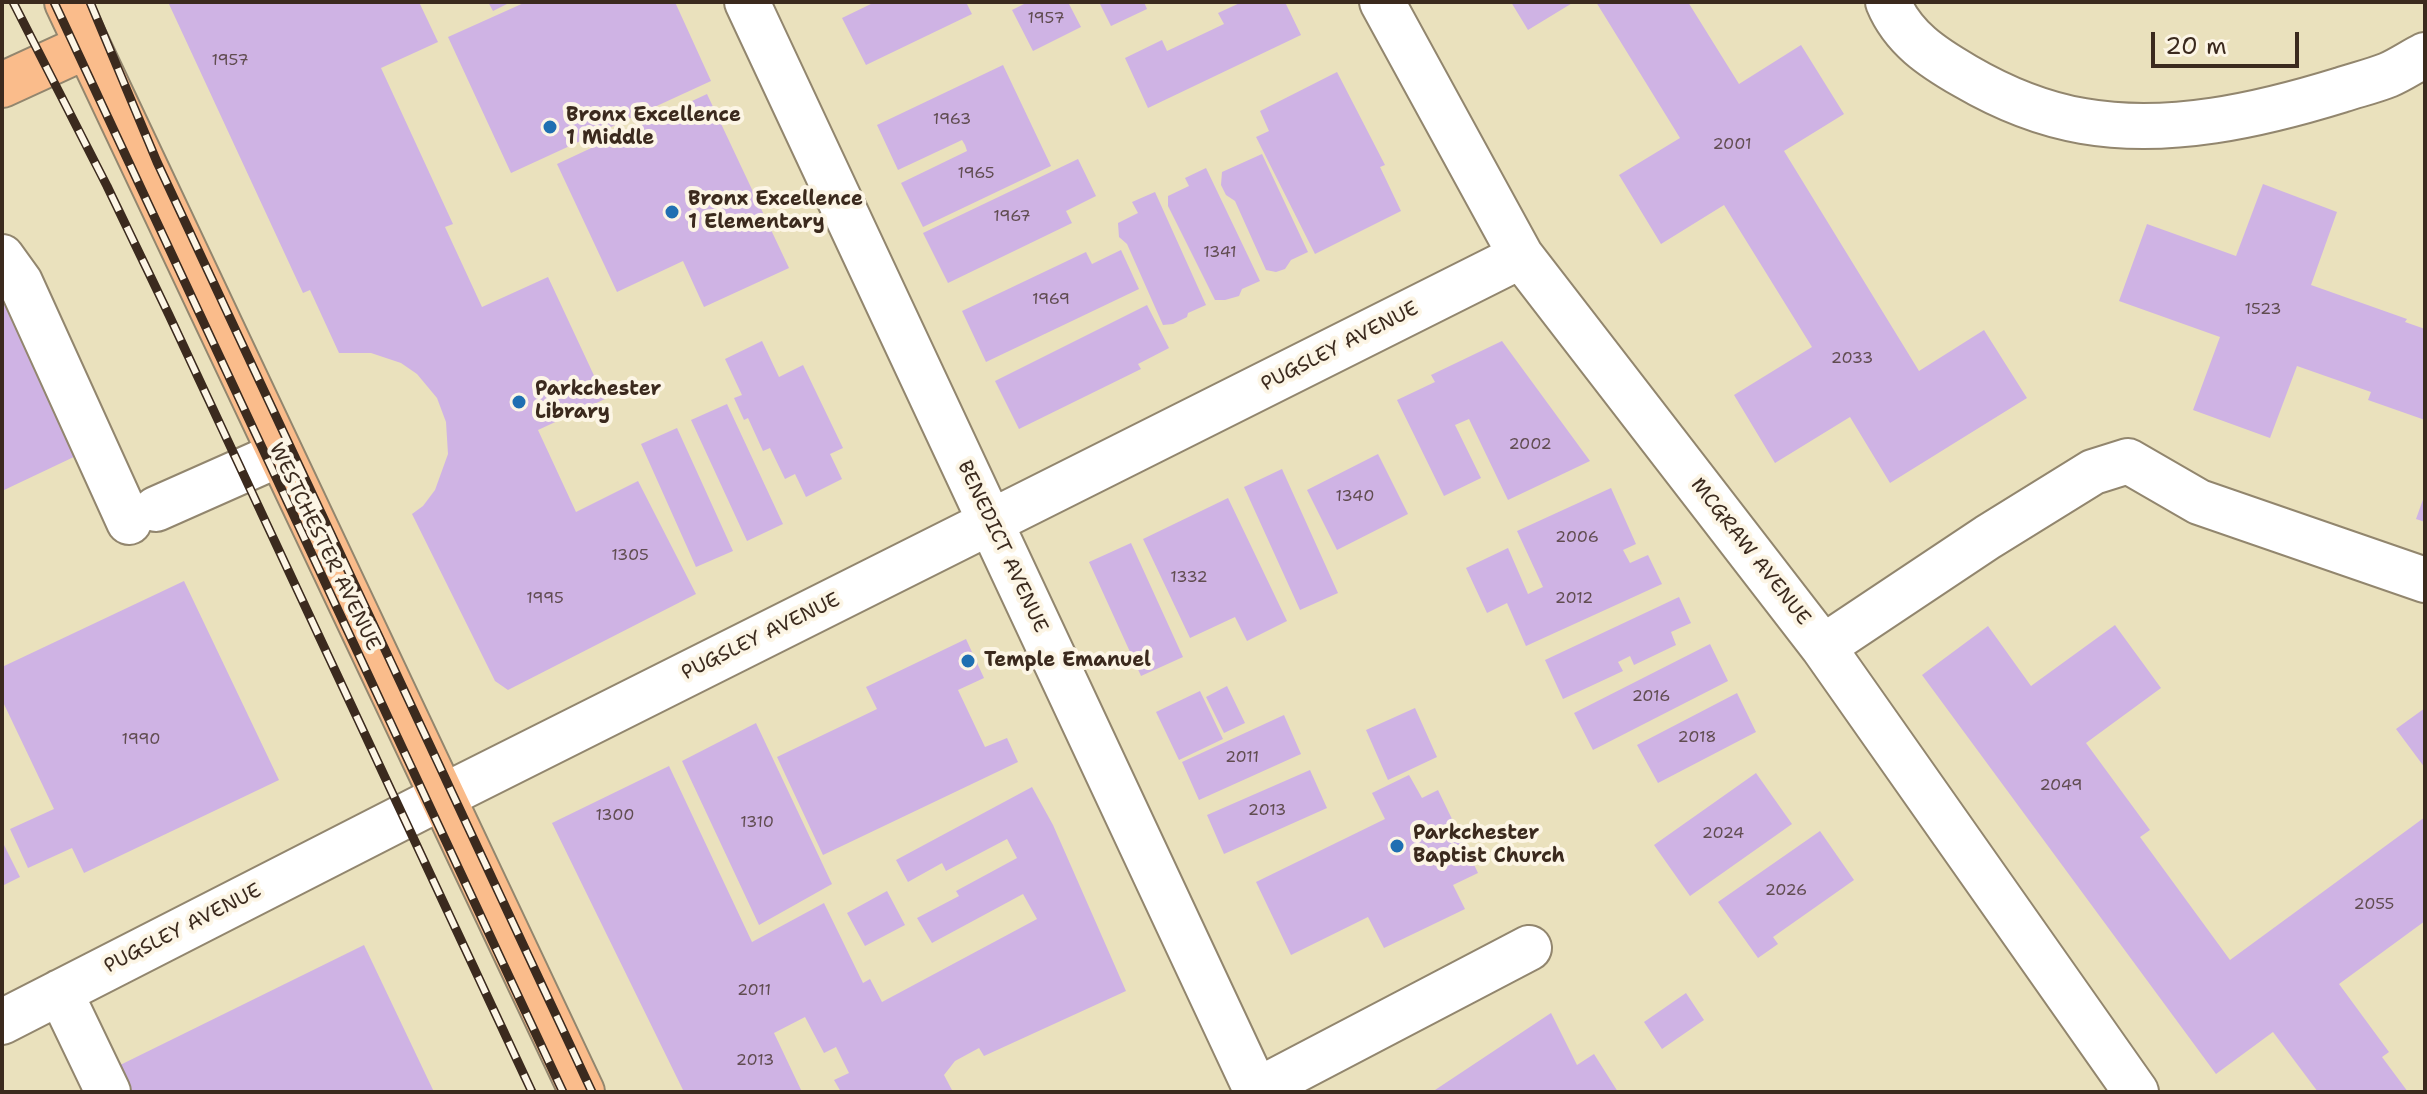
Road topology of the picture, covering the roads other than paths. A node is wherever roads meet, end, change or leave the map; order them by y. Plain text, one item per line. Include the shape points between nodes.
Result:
1 (67, 2) edge
2 (747, 2) edge
3 (1382, 2) edge
4 (1888, 2) edge
5 (87, 46) junction
6 (2425, 55) edge
7 (2, 85) edge
8 (1521, 256) junction
9 (2, 257) edge
10 (280, 454) junction
11 (991, 523) junction
12 (2425, 580) edge
13 (1823, 647) junction
14 (442, 797) junction
15 (1529, 948) dead end
16 (60, 992) junction
17 (2, 1022) edge
18 (108, 1092) edge
19 (582, 1092) edge
20 (1257, 1092) edge
21 (2136, 1092) edge

1 - 5 main road, WESTCHESTER AVENUE
2 - 11 street, BENEDICT AVENUE
3 - 8 street, MCGRAW AVENUE
4 - 6 street via 1897,23 1928,54 2000,96 2082,121 2192,124 2253,113 2387,75
5 - 7 main road
5 - 10 main road, WESTCHESTER AVENUE
8 - 11 street, PUGSLEY AVENUE
8 - 13 street, MCGRAW AVENUE
9 - 10 street via 142,516
10 - 14 main road, WESTCHESTER AVENUE
11 - 14 street, PUGSLEY AVENUE
11 - 20 street, BENEDICT AVENUE
12 - 13 street via 2199,502 2128,461 2093,472
13 - 21 street, MCGRAW AVENUE
14 - 16 street, PUGSLEY AVENUE
14 - 19 main road, WESTCHESTER AVENUE
15 - 20 street
16 - 17 street, PUGSLEY AVENUE
16 - 18 street

